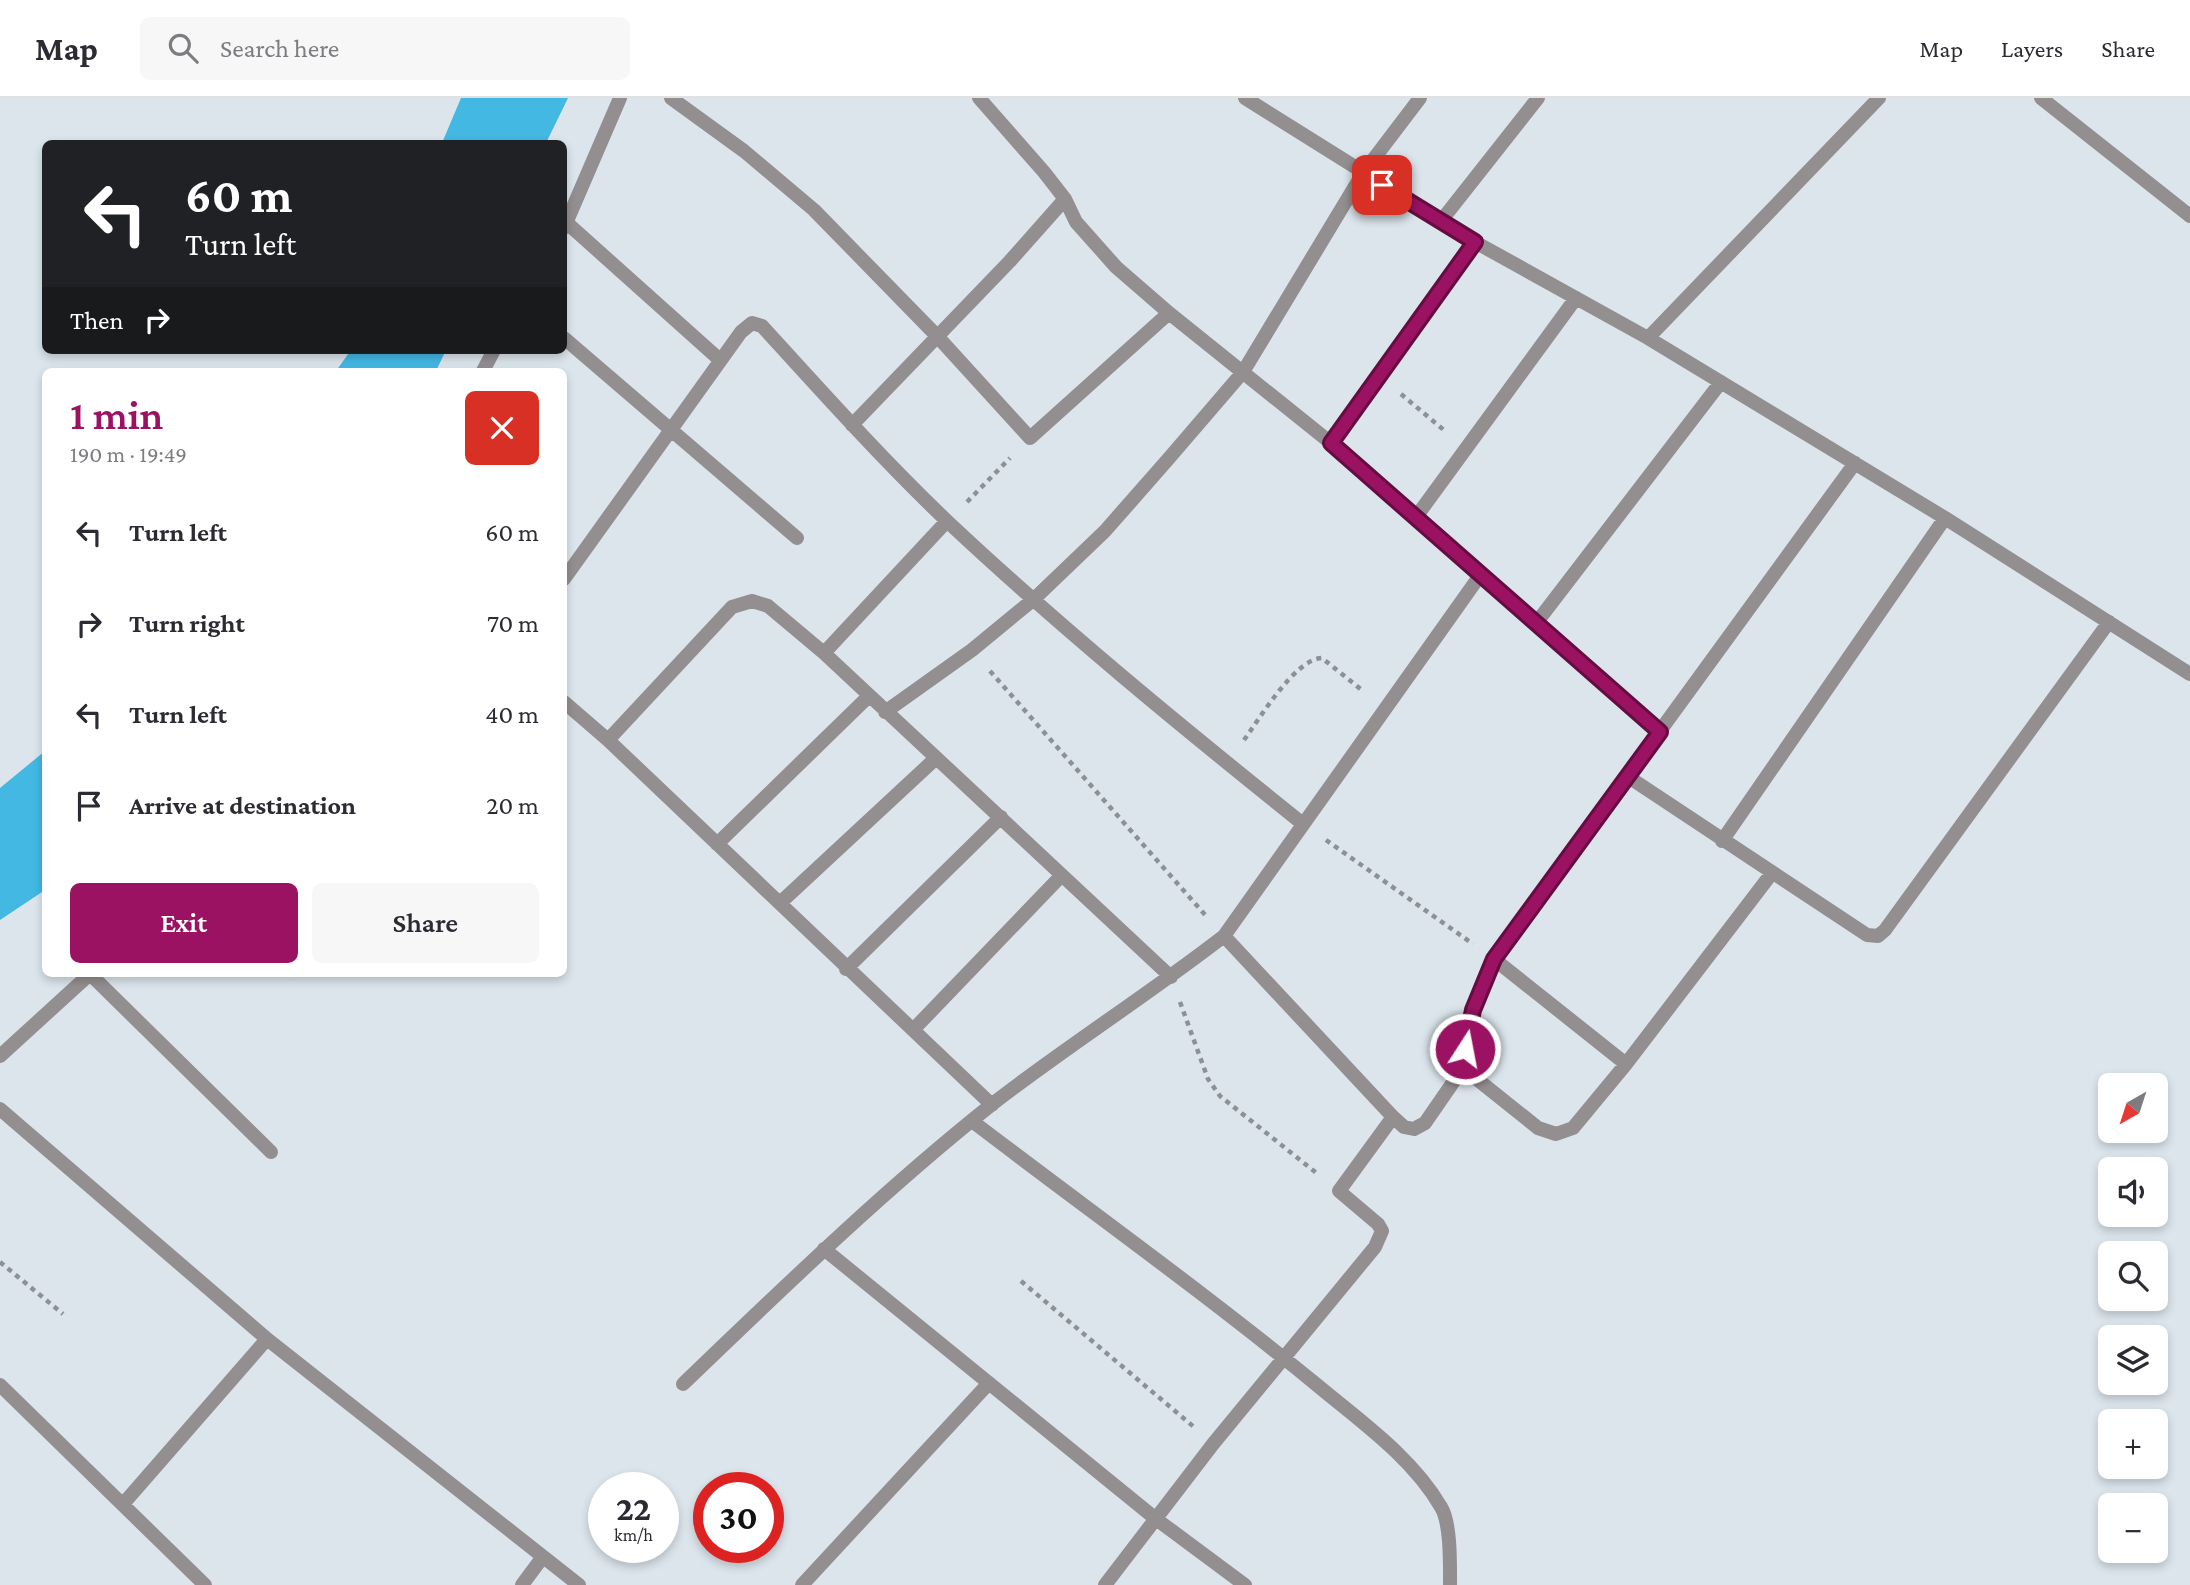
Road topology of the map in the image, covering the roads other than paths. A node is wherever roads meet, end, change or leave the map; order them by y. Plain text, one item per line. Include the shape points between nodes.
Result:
1 (620, 98) edge
2 (671, 98) edge
3 (979, 98) edge
4 (1245, 98) edge
5 (1420, 98) edge
6 (1538, 98) edge
7 (1879, 98) edge
8 (2041, 98) edge
9 (1363, 173) junction
10 (1065, 199) junction
11 (2190, 216) edge
12 (1441, 220) junction
13 (567, 221) edge
14 (567, 228) edge
15 (1475, 242) junction
16 (1576, 298) junction
17 (1169, 313) junction
18 (937, 336) junction
19 (1648, 338) junction
20 (567, 341) edge
21 (720, 360) junction
22 (1244, 372) junction
23 (1721, 382) junction
24 (852, 425) junction
25 (670, 428) junction
26 (1331, 443) junction
27 (1855, 463) junction
28 (1416, 517) junction
29 (1945, 518) junction
30 (947, 521) junction
31 (797, 538) dead end
32 (1481, 574) junction
33 (567, 575) edge
34 (1034, 599) junction
35 (1537, 622) junction
36 (2109, 622) junction
37 (824, 653) junction
38 (2190, 674) edge
39 (869, 696) junction
40 (567, 705) edge
41 (885, 712) junction
42 (1660, 732) junction
43 (608, 740) junction
44 (935, 759) junction
45 (1628, 776) junction
46 (1001, 817) junction
47 (1303, 824) junction
48 (1722, 841) junction
49 (717, 844) junction
50 (1772, 873) junction
51 (1061, 876) junction
52 (780, 903) junction
53 (1223, 936) junction
54 (1494, 959) junction
55 (846, 969) junction
56 (88, 977) edge
57 (94, 977) edge
58 (1171, 977) junction
59 (913, 1030) junction
60 (0, 1055) edge
61 (1626, 1064) junction
62 (1463, 1068) junction
63 (992, 1105) junction
64 (0, 1109) edge
65 (1392, 1118) junction
66 (972, 1121) junction
67 (271, 1152) dead end
68 (824, 1249) junction
69 (267, 1339) junction
70 (1284, 1358) junction
71 (989, 1383) junction
72 (683, 1384) dead end
73 (0, 1385) edge
74 (124, 1503) junction
75 (1156, 1519) junction
76 (542, 1558) junction
77 (205, 1585) edge
78 (522, 1585) edge
79 (579, 1585) edge
80 (802, 1585) edge
81 (1105, 1585) edge
82 (1245, 1585) edge
83 (1450, 1585) edge

1 - 13 street
2 - 18 street via 814,210
3 - 10 street
4 - 9 street
5 - 9 street
6 - 12 street
7 - 19 street
8 - 11 street
9 - 12 street
9 - 22 street
10 - 17 street via 1089,238
10 - 18 street
12 - 15 street
14 - 21 street
15 - 16 street
15 - 26 street
16 - 19 street
16 - 28 street
17 - 18 street via 1031,438
17 - 22 street
18 - 24 street
19 - 23 street
20 - 25 street
21 - 24 street via 741,332 752,324 762,326
21 - 25 street
22 - 26 street
22 - 34 street via 1105,531
23 - 27 street
23 - 35 street
24 - 30 street
25 - 31 street
25 - 33 street
26 - 28 street
27 - 29 street
27 - 42 street
28 - 32 street
29 - 36 street
29 - 48 street
30 - 34 street
30 - 37 street
32 - 35 street
32 - 47 street
34 - 41 street
34 - 47 street
35 - 42 street
36 - 38 street
36 - 50 street via 1878,936 1867,935
37 - 39 street
37 - 43 street via 768,606 752,601 732,607
39 - 41 street
39 - 49 street
40 - 43 street
41 - 44 street
42 - 45 street
43 - 49 street
44 - 46 street
44 - 52 street
45 - 48 street
45 - 54 street
46 - 51 street
46 - 55 street
47 - 53 street
48 - 50 street
49 - 52 street
50 - 61 street
51 - 58 street
51 - 59 street
52 - 55 street
53 - 58 street
53 - 65 street
54 - 61 street
54 - 62 street via 1473,1010
55 - 59 street
56 - 60 street
57 - 67 street
58 - 63 street
59 - 63 street
61 - 62 street via 1573,1128 1556,1134 1538,1128
62 - 65 street via 1425,1123 1413,1129
63 - 66 street
64 - 69 street
65 - 70 street via 1339,1191 1378,1224 1380,1240
66 - 68 street
66 - 70 street
68 - 71 street
68 - 72 street
69 - 74 street
69 - 76 street
70 - 75 street
70 - 83 street via 1396,1452 1443,1509
71 - 75 street
71 - 80 street
73 - 74 street
74 - 77 street
75 - 81 street
75 - 82 street
76 - 78 street
76 - 79 street

